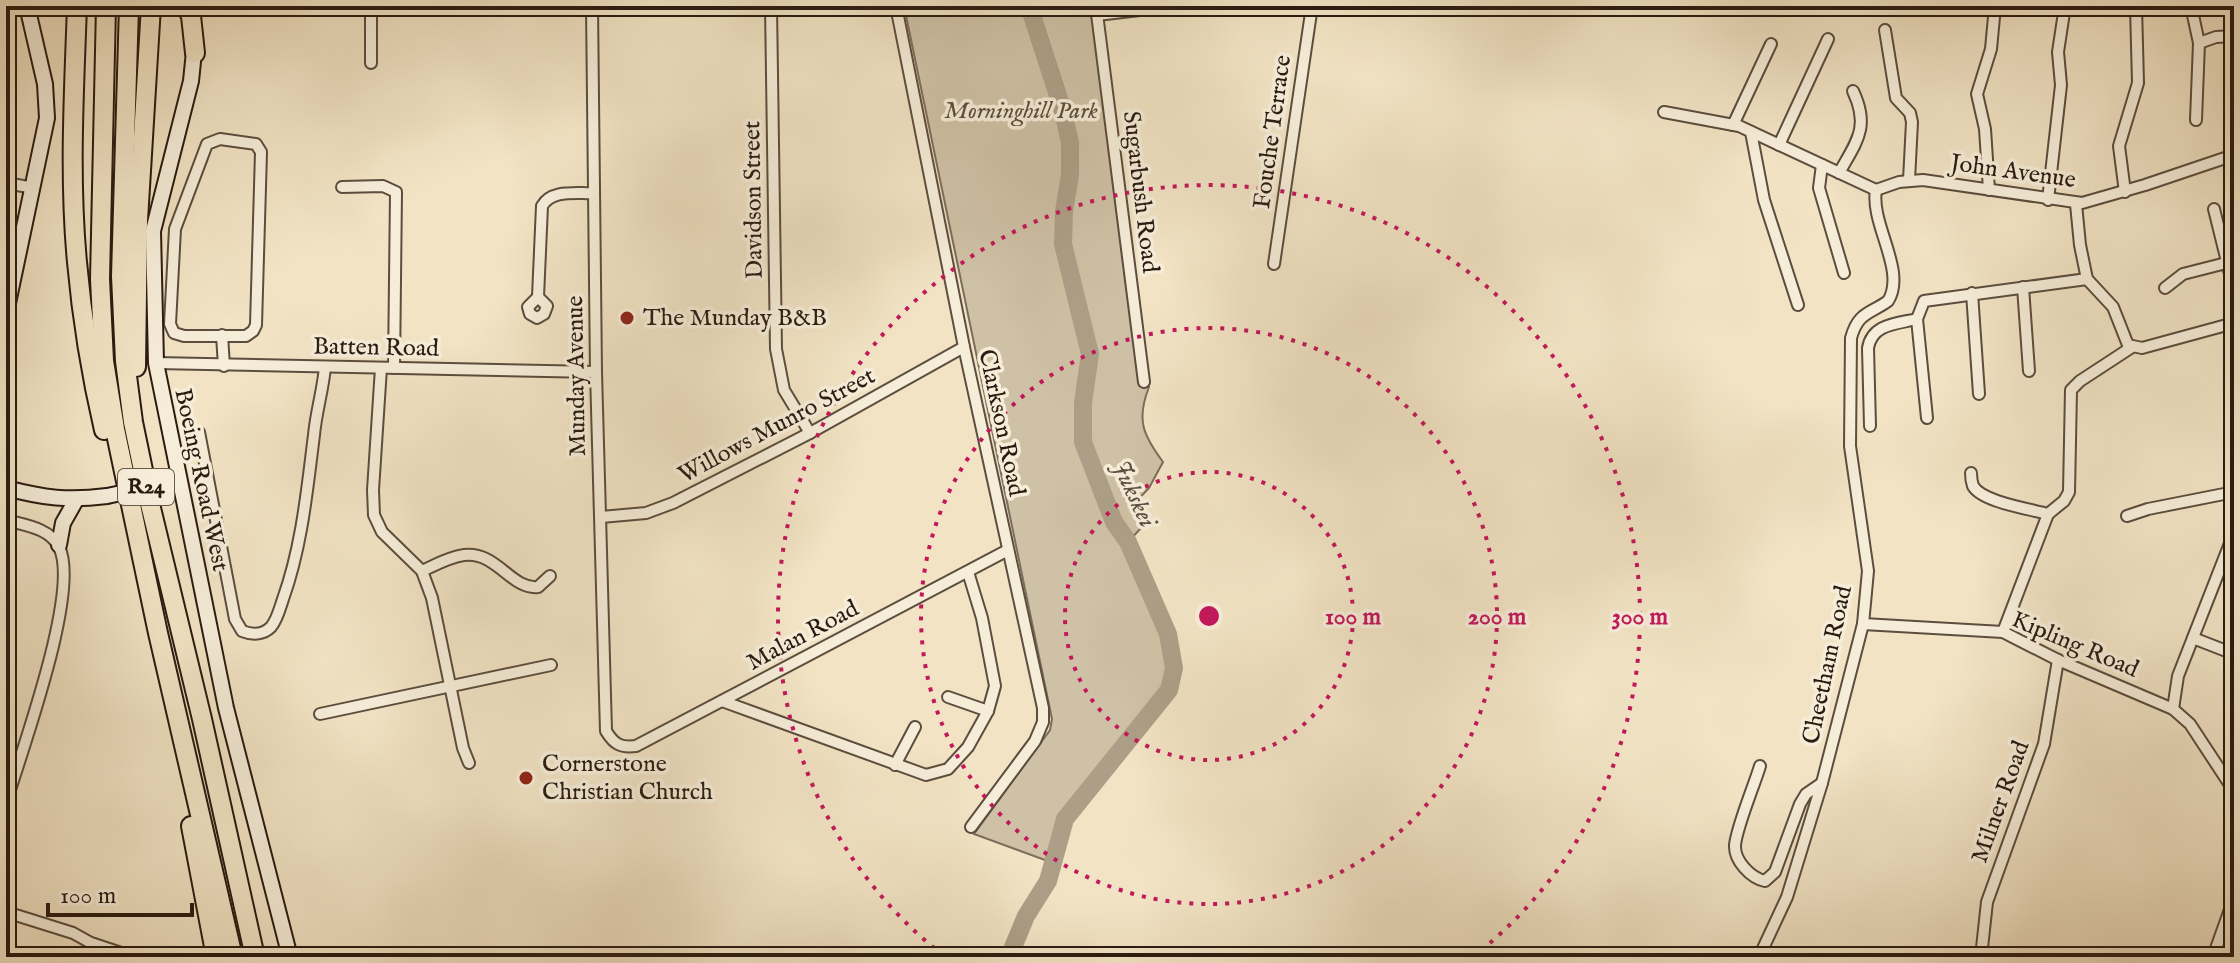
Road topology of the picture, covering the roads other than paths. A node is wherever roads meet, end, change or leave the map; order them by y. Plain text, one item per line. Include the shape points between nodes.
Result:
1 (27, 6) edge
2 (77, 6) edge
3 (106, 6) edge
4 (129, 6) edge
5 (151, 6) edge
6 (160, 6) edge
7 (186, 6) edge
8 (195, 6) edge
9 (371, 6) edge
10 (592, 6) edge
11 (771, 6) edge
12 (896, 6) edge
13 (1174, 6) edge
14 (1312, 6) edge
15 (1995, 6) edge
16 (2065, 6) edge
17 (2136, 6) edge
18 (2191, 6) edge
19 (1096, 11) edge
20 (1885, 30) dead end
21 (2234, 36) edge
22 (1828, 39) dead end
23 (2199, 43) junction
24 (1771, 44) dead end
25 (195, 53) junction
26 (371, 63) dead end
27 (148, 69) junction
28 (1853, 91) dead end
29 (1664, 112) dead end
30 (2196, 120) dead end
31 (1733, 125) junction
32 (1751, 132) junction
33 (1779, 145) junction
34 (2234, 155) edge
35 (1822, 165) junction
36 (1839, 173) junction
37 (1909, 180) junction
38 (6, 183) edge
39 (342, 187) dead end
40 (34, 188) junction
41 (1876, 190) junction
42 (1989, 190) junction
43 (2125, 192) junction
44 (594, 193) junction
45 (2048, 200) junction
46 (2076, 204) junction
47 (2214, 209) dead end
48 (2230, 262) edge
49 (1274, 264) dead end
50 (1844, 273) dead end
51 (2087, 279) junction
52 (2023, 287) junction
53 (2165, 288) dead end
54 (2234, 290) edge
55 (1972, 293) junction
56 (538, 297) dead end
57 (1798, 305) dead end
58 (6, 313) edge
59 (1917, 319) junction
60 (2234, 323) edge
61 (222, 335) junction
62 (964, 347) junction
63 (2132, 347) junction
64 (2230, 359) dead end
65 (156, 363) junction
66 (224, 366) junction
67 (325, 367) junction
68 (381, 368) junction
69 (394, 368) junction
70 (2029, 371) dead end
71 (596, 372) junction
72 (2234, 373) edge
73 (1144, 382) dead end
74 (1979, 394) dead end
75 (1927, 418) dead end
76 (1870, 426) dead end
77 (199, 432) dead end
78 (810, 433) junction
79 (1971, 473) dead end
80 (171, 482) junction
81 (6, 488) edge
82 (2234, 492) edge
83 (76, 500) junction
84 (150, 504) junction
85 (2048, 514) junction
86 (2127, 516) dead end
87 (601, 517) junction
88 (6, 520) edge
89 (2234, 533) edge
90 (59, 545) junction
91 (1008, 550) junction
92 (422, 571) junction
93 (968, 572) junction
94 (550, 576) dead end
95 (1863, 624) junction
96 (2003, 632) junction
97 (158, 633) junction
98 (2193, 638) junction
99 (2234, 654) edge
100 (2058, 660) junction
101 (551, 665) dead end
102 (452, 685) junction
103 (948, 697) dead end
104 (722, 701) junction
105 (2173, 709) junction
106 (988, 711) junction
107 (320, 714) dead end
108 (178, 726) junction
109 (915, 727) dead end
110 (613, 743) joint
111 (469, 763) dead end
112 (895, 765) junction
113 (1760, 766) dead end
114 (1822, 783) junction
115 (2234, 791) edge
116 (6, 803) edge
117 (971, 827) dead end
118 (2234, 898) edge
119 (6, 912) edge
120 (216, 953) edge
121 (124, 954) dead end
122 (233, 957) edge
123 (258, 957) edge
124 (290, 957) edge
125 (1759, 957) edge
126 (1981, 957) edge
127 (2213, 957) edge

1 - 40 street via 48,107
2 - 97 highway via 74,160 83,316 115,483
3 - 97 highway, R24 via 100,320 115,429
4 - 84 highway, R24 via 122,320 133,422
5 - 27 highway
6 - 27 highway
7 - 25 highway
8 - 25 street, Boeing Road West
9 - 26 street
10 - 44 street, Munday Avenue
11 - 78 street, Davidson Street via 777,363 784,390
12 - 62 street, Clarkson Road
13 - 19 street
14 - 49 street, Fouche Terrace
15 - 42 street via 1991,49 1977,94
16 - 45 street
17 - 43 street via 2138,83 2119,146
18 - 23 street
19 - 73 street, Sugarbush Road
20 - 37 street via 1896,98 1912,122
21 - 23 street
22 - 33 street
23 - 30 street
24 - 31 street
25 - 65 street, Boeing Road West via 153,231
27 - 84 highway via 135,292 136,368
28 - 36 street via 1861,131
29 - 31 street
31 - 32 street
32 - 33 street
32 - 57 street via 1764,200
33 - 35 street
34 - 43 street, John Avenue
35 - 36 street
35 - 50 street via 1819,188
36 - 41 street
37 - 41 street, John Avenue
37 - 42 street, John Avenue
38 - 40 street
39 - 69 street via 383,186 396,192
40 - 58 street
41 - 95 street, Cheetham Road via 1892,293 1863,315 1851,338 1850,446 1868,571
42 - 45 street, John Avenue
43 - 46 street, John Avenue
44 - 56 street via 545,200
44 - 71 street, Munday Avenue
45 - 46 street, John Avenue
46 - 51 street
47 - 48 street
48 - 53 street via 2183,274
48 - 54 street
51 - 52 street
51 - 63 street via 2113,307
52 - 55 street
52 - 70 street
55 - 59 street via 1926,299
55 - 74 street
59 - 75 street
59 - 76 street via 1882,327 1871,336
60 - 63 street
61 - 61 street via 246,336 256,325 261,152 252,142 220,139 207,144 180,210 169,307 174,333
61 - 66 street
62 - 78 street, Willows Munro Street
62 - 91 street, Clarkson Road
63 - 85 street via 2071,390 2069,492
64 - 72 street
65 - 66 street, Batten Road
65 - 80 street, Boeing Road West
66 - 67 street, Batten Road
67 - 68 street, Batten Road
67 - 77 street via 297,558 277,616 263,632 242,631 235,619
68 - 69 street, Batten Road
68 - 92 street via 374,515 382,532
69 - 71 street, Batten Road
71 - 87 street, Munday Avenue
78 - 87 street, Willows Munro Street via 664,508
79 - 85 street via 1972,485 1989,498
80 - 83 street, bridge
80 - 124 street, Boeing Road West
81 - 83 street
82 - 86 street
83 - 90 street via 63,523
84 - 123 highway, R24
85 - 96 street
87 - 110 street, Munday Avenue via 606,731
88 - 90 street via 46,533
89 - 98 street
90 - 116 street via 62,611
91 - 93 street, Malan Road
91 - 117 street, Clarkson Road via 1043,722 1035,741
92 - 94 street via 473,554 526,586 538,587
92 - 102 street
93 - 104 street, Malan Road
93 - 106 street via 995,686
95 - 96 street, Kipling Road
95 - 114 street, Cheetham Road
96 - 100 street, Kipling Road
97 - 108 highway, R24
98 - 99 street
98 - 105 street via 2178,676
100 - 105 street, Kipling Road
100 - 126 street, Milner Road via 2044,744 1987,902
101 - 102 street
102 - 107 street
102 - 111 street
103 - 106 street
104 - 110 street, Malan Road via 636,746
104 - 112 street
105 - 115 street via 2190,724
106 - 112 street via 948,769 926,775
108 - 120 highway
108 - 122 highway, R24
109 - 112 street
113 - 114 street via 1735,844 1738,858 1757,880 1771,879 1806,794
114 - 125 street, Cheetham Road via 1782,912
118 - 127 street
119 - 121 street

